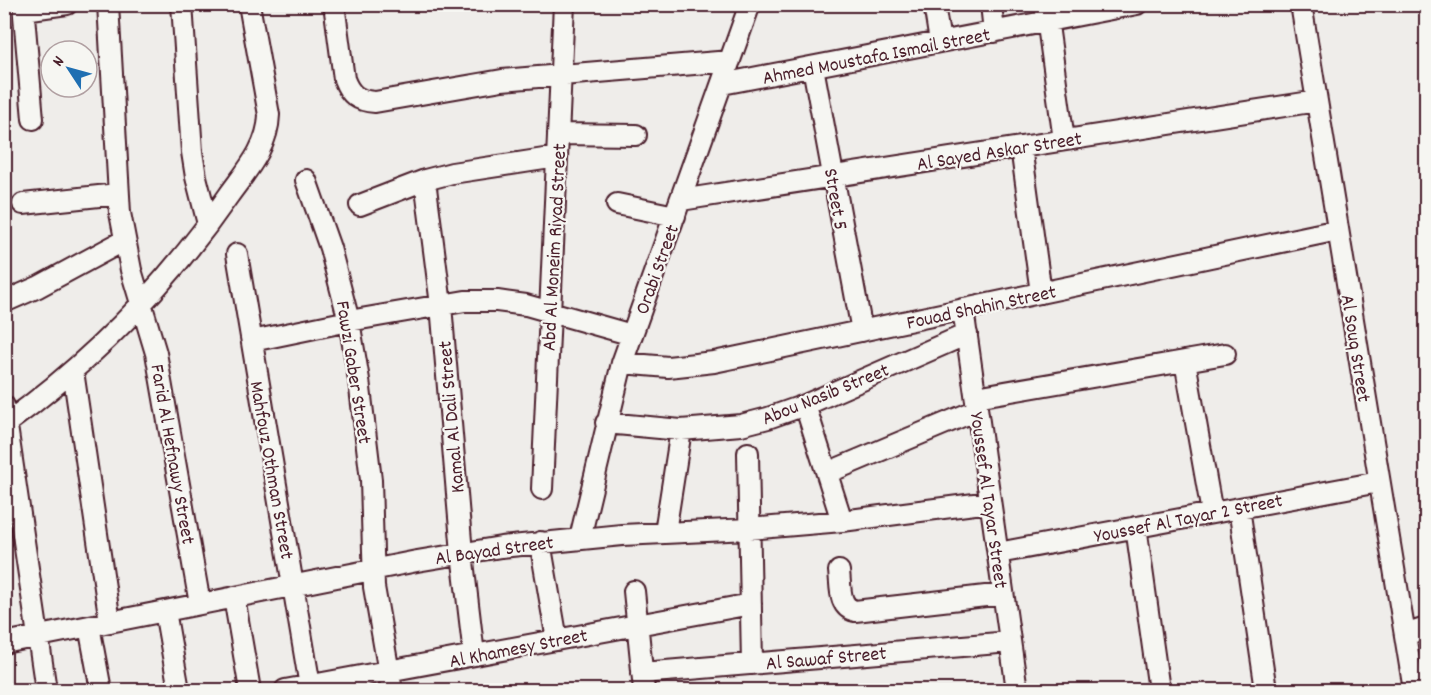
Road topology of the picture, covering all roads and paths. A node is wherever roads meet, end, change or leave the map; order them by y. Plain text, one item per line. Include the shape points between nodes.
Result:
1 (67, 4) edge
2 (108, 4) edge
3 (182, 4) edge
4 (249, 4) edge
5 (334, 4) edge
6 (564, 4) edge
7 (750, 4) edge
8 (934, 4) edge
9 (991, 4) edge
10 (1137, 4) edge
11 (1301, 4) edge
12 (23, 7) edge
13 (1046, 13) edge
14 (994, 32) junction
15 (940, 42) junction
16 (730, 61) junction
17 (813, 67) junction
18 (561, 75) junction
19 (722, 84) junction
20 (1317, 100) junction
21 (33, 119) dead end
22 (558, 134) junction
23 (636, 135) dead end
24 (1064, 140) junction
25 (1021, 147) junction
26 (557, 157) junction
27 (833, 176) junction
28 (306, 180) dead end
29 (425, 180) junction
30 (118, 194) junction
31 (23, 204) dead end
32 (617, 204) dead end
33 (360, 205) dead end
34 (678, 208) junction
35 (208, 224) junction
36 (1338, 230) junction
37 (125, 240) junction
38 (237, 254) dead end
39 (1041, 293) junction
40 (4, 302) edge
41 (142, 305) junction
42 (441, 305) junction
43 (963, 309) junction
44 (550, 311) junction
45 (349, 321) junction
46 (861, 331) junction
47 (967, 334) junction
48 (632, 335) junction
49 (252, 341) junction
50 (1225, 354) dead end
51 (1185, 361) junction
52 (622, 363) junction
53 (73, 371) junction
54 (977, 404) junction
55 (805, 405) junction
56 (5, 418) edge
57 (606, 423) junction
58 (681, 430) junction
59 (748, 453) dead end
60 (827, 474) junction
61 (1379, 482) junction
62 (542, 489) dead end
63 (990, 502) junction
64 (1239, 508) junction
65 (1212, 513) junction
66 (842, 522) junction
67 (1136, 527) junction
68 (749, 529) junction
69 (665, 532) junction
70 (580, 538) junction
71 (540, 542) junction
72 (462, 553) junction
73 (998, 553) junction
74 (373, 570) junction
75 (839, 571) dead end
76 (293, 586) junction
77 (634, 591) dead end
78 (1003, 594) junction
79 (234, 597) junction
80 (200, 604) junction
81 (751, 604) junction
82 (165, 611) junction
83 (110, 622) junction
84 (637, 625) junction
85 (89, 626) junction
86 (1426, 628) edge
87 (1405, 635) junction
88 (38, 637) junction
89 (557, 640) junction
90 (1010, 642) junction
91 (4, 643) edge
92 (474, 655) junction
93 (752, 664) junction
94 (391, 681) edge
95 (643, 682) edge
96 (310, 686) junction
97 (46, 690) edge
98 (102, 690) edge
99 (179, 690) edge
100 (250, 690) edge
101 (285, 690) edge
102 (1017, 690) edge
103 (1159, 690) edge
104 (1266, 690) edge
105 (1414, 690) edge

1 - 12 street
2 - 30 street, Farid Al Hefnawy Street
3 - 35 street via 192,152
4 - 35 street via 268,106 267,133 260,150
5 - 18 street via 344,79 355,97 365,101
6 - 18 street, Abd Al Moneim Riyad Street
7 - 16 street, Orabi Street
8 - 15 street
9 - 14 street
10 - 13 street, Ahmed Moustafa Ismail Street
11 - 20 street, Al Souq Street
12 - 21 street
13 - 14 street, Ahmed Moustafa Ismail Street
13 - 24 street
14 - 15 street, Ahmed Moustafa Ismail Street
15 - 17 street, Ahmed Moustafa Ismail Street
16 - 18 street
16 - 19 street, Orabi Street
17 - 19 street, Ahmed Moustafa Ismail Street
17 - 27 street, Street 5
18 - 22 street, Abd Al Moneim Riyad Street
19 - 34 street, Orabi Street
20 - 24 street, Al Sayed Askar Street
20 - 36 street, Al Souq Street
22 - 23 street
22 - 26 street, Abd Al Moneim Riyad Street
24 - 25 street, Al Sayed Askar Street
25 - 27 street, Al Sayed Askar Street
25 - 39 street
26 - 29 street via 452,172
26 - 44 street, Abd Al Moneim Riyad Street
27 - 34 street, Al Sayed Askar Street
27 - 46 street, Street 5
28 - 45 street, Fawzi Gaber Street via 330,248
29 - 33 street
29 - 42 street, Kamal Al Dali Street
30 - 31 street
30 - 37 street, Farid Al Hefnawy Street
32 - 34 street
34 - 48 street, Orabi Street
35 - 41 street
36 - 39 street, Fouad Shahin Street
36 - 61 street, Al Souq Street
37 - 40 street
37 - 41 street, Farid Al Hefnawy Street
38 - 49 street, Mahfouz Othman Street
39 - 43 street, Fouad Shahin Street
41 - 53 street
41 - 80 street, Farid Al Hefnawy Street via 156,353
42 - 44 street via 497,301
42 - 45 street
42 - 72 street, Kamal Al Dali Street
43 - 46 street, Fouad Shahin Street
43 - 47 street, Youssef Al Tayar Street
44 - 48 street
44 - 62 street, Abd Al Moneim Riyad Street
45 - 49 street
45 - 74 street, Fawzi Gaber Street via 371,480
46 - 52 street, Fouad Shahin Street via 691,366
47 - 54 street, Youssef Al Tayar Street
47 - 55 street, Abou Nasib Street
48 - 52 street, Orabi Street
49 - 76 street, Mahfouz Othman Street
50 - 51 street
51 - 54 street
51 - 65 street
52 - 57 street, Orabi Street
53 - 56 street
53 - 83 street
54 - 60 street
54 - 63 street, Youssef Al Tayar Street
55 - 58 street, Abou Nasib Street via 741,425
55 - 60 street
56 - 88 street
57 - 58 street, Abou Nasib Street
57 - 70 street, Orabi Street
58 - 69 street
59 - 68 street
60 - 66 street
61 - 64 street, Youssef Al Tayar 2 Street
61 - 87 street, Al Souq Street
63 - 66 street, Al Bayad Street
63 - 73 street, Youssef Al Tayar Street
64 - 65 street, Youssef Al Tayar 2 Street
64 - 104 street
65 - 67 street, Youssef Al Tayar 2 Street
66 - 68 street, Al Bayad Street
67 - 73 street, Youssef Al Tayar 2 Street
67 - 103 street
68 - 69 street, Al Bayad Street
68 - 81 street
69 - 70 street, Al Bayad Street
70 - 71 street, Al Bayad Street
71 - 72 street, Al Bayad Street
71 - 89 street
72 - 74 street, Al Bayad Street
72 - 92 street, Kamal Al Dali Street
73 - 78 street, Youssef Al Tayar Street
74 - 76 street, Al Bayad Street
74 - 94 street, Fawzi Gaber Street
75 - 78 street via 842,601 855,611
76 - 79 street, Al Bayad Street
76 - 96 street, Mahfouz Othman Street
77 - 84 street
78 - 90 street, Youssef Al Tayar Street
79 - 80 street, Al Bayad Street
79 - 100 street
80 - 82 street, Al Bayad Street
81 - 84 street, Al Khamesy Street
81 - 93 street
82 - 83 street, Al Bayad Street
82 - 99 street
83 - 85 street, Al Bayad Street
84 - 89 street, Al Khamesy Street
84 - 95 street
85 - 88 street, Al Bayad Street
85 - 98 street
86 - 87 street
87 - 105 street, Al Souq Street
88 - 91 street, Al Bayad Street
88 - 97 street
89 - 92 street, Al Khamesy Street
90 - 93 street, Al Sawaf Street
90 - 102 street, Youssef Al Tayar Street
92 - 94 street, Al Khamesy Street
93 - 95 street, Al Sawaf Street
94 - 96 street, Al Khamesy Street
96 - 101 street, Al Khamesy Street

